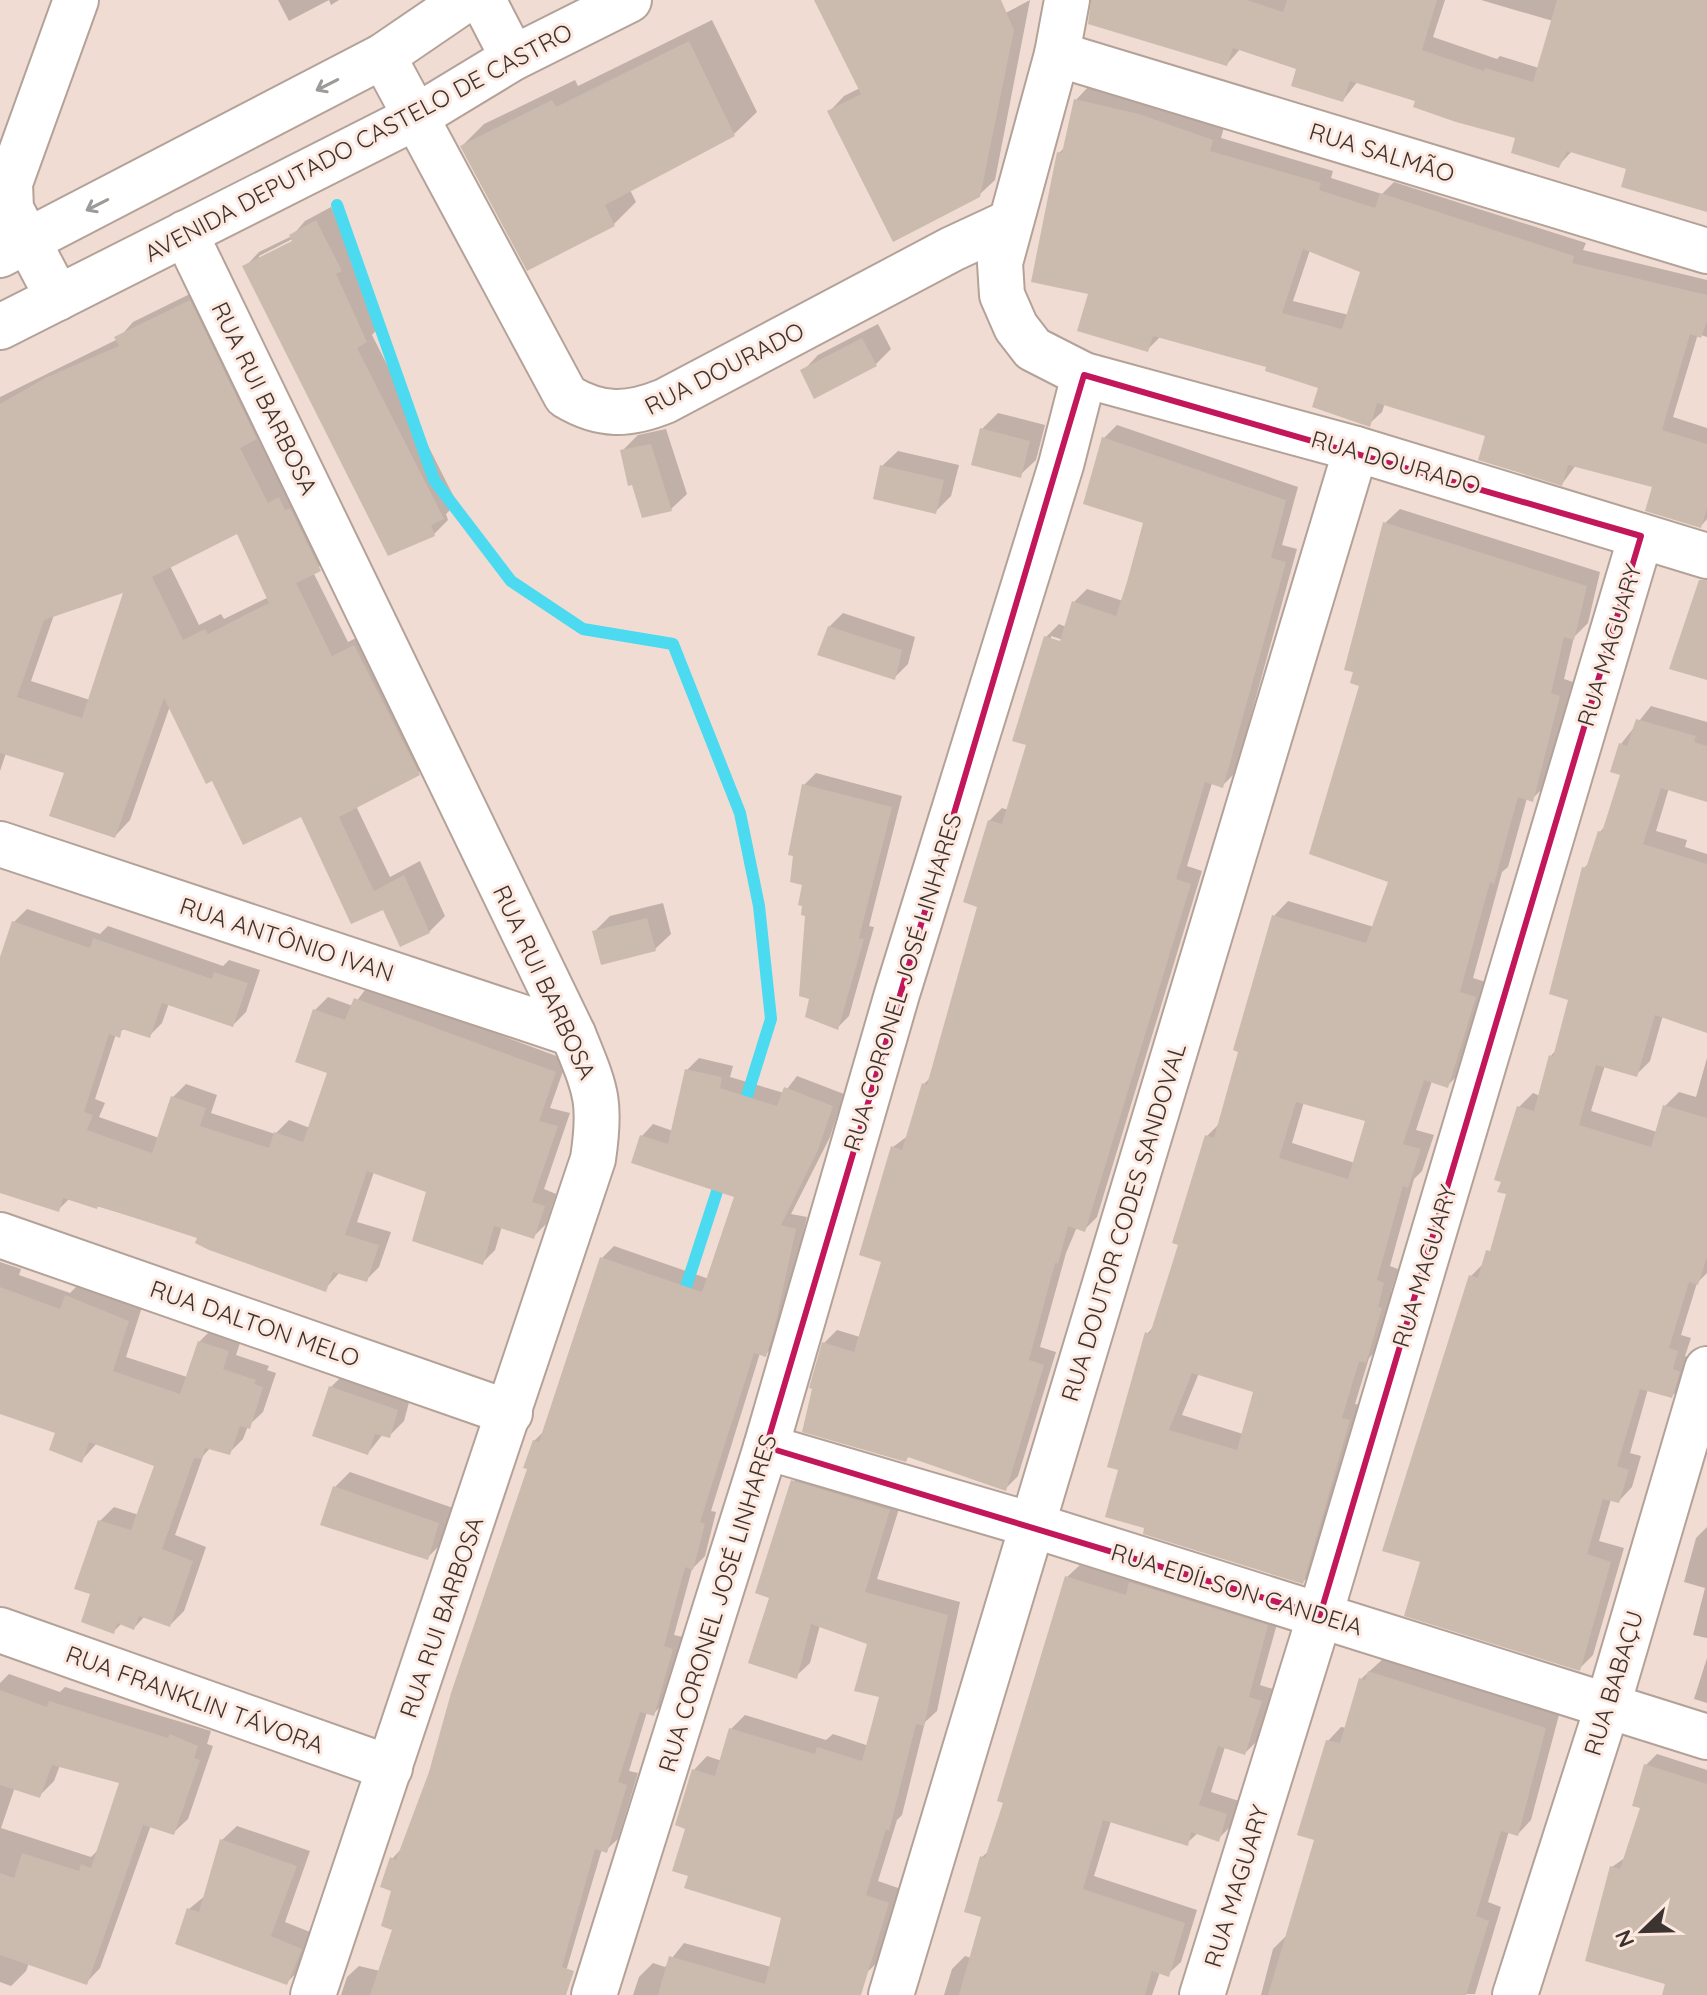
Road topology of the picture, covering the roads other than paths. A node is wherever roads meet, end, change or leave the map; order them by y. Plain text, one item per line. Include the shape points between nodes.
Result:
1 (76, 0) edge
2 (465, 0) edge
3 (483, 0) edge
4 (629, 0) edge
5 (1067, 0) edge
6 (1057, 54) junction
7 (383, 56) junction
8 (513, 58) junction
9 (414, 118) junction
10 (1008, 223) junction
11 (185, 233) junction
12 (14, 248) edge
13 (1707, 251) edge
14 (58, 298) junction
15 (0, 327) edge
16 (1084, 375) junction
17 (1356, 449) junction
18 (1641, 536) junction
19 (1707, 556) edge
20 (0, 844) edge
21 (573, 1034) junction
22 (0, 1235) edge
23 (1707, 1369) edge
24 (510, 1413) junction
25 (766, 1447) junction
26 (1032, 1525) junction
27 (1320, 1615) junction
28 (0, 1630) edge
29 (1608, 1705) junction
30 (1707, 1737) edge
31 (390, 1768) junction
32 (313, 1995) edge
33 (594, 1995) edge
34 (891, 1995) edge
35 (1202, 1995) edge
36 (1515, 1995) edge

1 - 12 street via 10,183
2 - 7 street
3 - 8 street
4 - 8 street, AVENIDA DEPUTADO CASTELO DE CASTRO
5 - 6 street
6 - 10 street
6 - 13 street, RUA SALMÃO
7 - 9 street, RUA DOURADO
7 -> 12 street
8 - 9 street, AVENIDA DEPUTADO CASTELO DE CASTRO
9 - 10 street, RUA DOURADO via 566,396 610,414 637,412 665,401
9 - 11 street, AVENIDA DEPUTADO CASTELO DE CASTRO
10 - 16 street via 1000,263 1002,295 1016,327 1033,349
11 - 14 street, AVENIDA DEPUTADO CASTELO DE CASTRO
11 - 21 street, RUA RUI BARBOSA
12 - 14 street
14 - 15 street, AVENIDA DEPUTADO CASTELO DE CASTRO
16 - 17 street, RUA DOURADO
16 - 25 street, RUA CORONEL JOSÉ LINHARES
17 - 18 street, RUA DOURADO
17 - 26 street, RUA DOUTOR CODES SANDOVAL
18 - 19 street, RUA DOURADO
18 - 27 street, RUA MAGUARY
20 - 21 street, RUA ANTÔNIO IVAN
21 - 24 street, RUA RUI BARBOSA via 597,1095 593,1159
22 - 24 street, RUA DALTON MELO
23 - 29 street, RUA BABAÇU
24 - 31 street, RUA RUI BARBOSA
25 - 26 street, RUA EDÍLSON CANDEIA
25 - 33 street, RUA CORONEL JOSÉ LINHARES
26 - 27 street, RUA EDÍLSON CANDEIA
26 - 34 street, RUA DOUTOR CODES SANDOVAL
27 - 29 street, RUA EDÍLSON CANDEIA
27 - 35 street, RUA MAGUARY
28 - 31 street, RUA FRANKLIN TÁVORA
29 - 30 street, RUA EDÍLSON CANDEIA
29 - 36 street, RUA BABAÇU
31 - 32 street, RUA RUI BARBOSA

